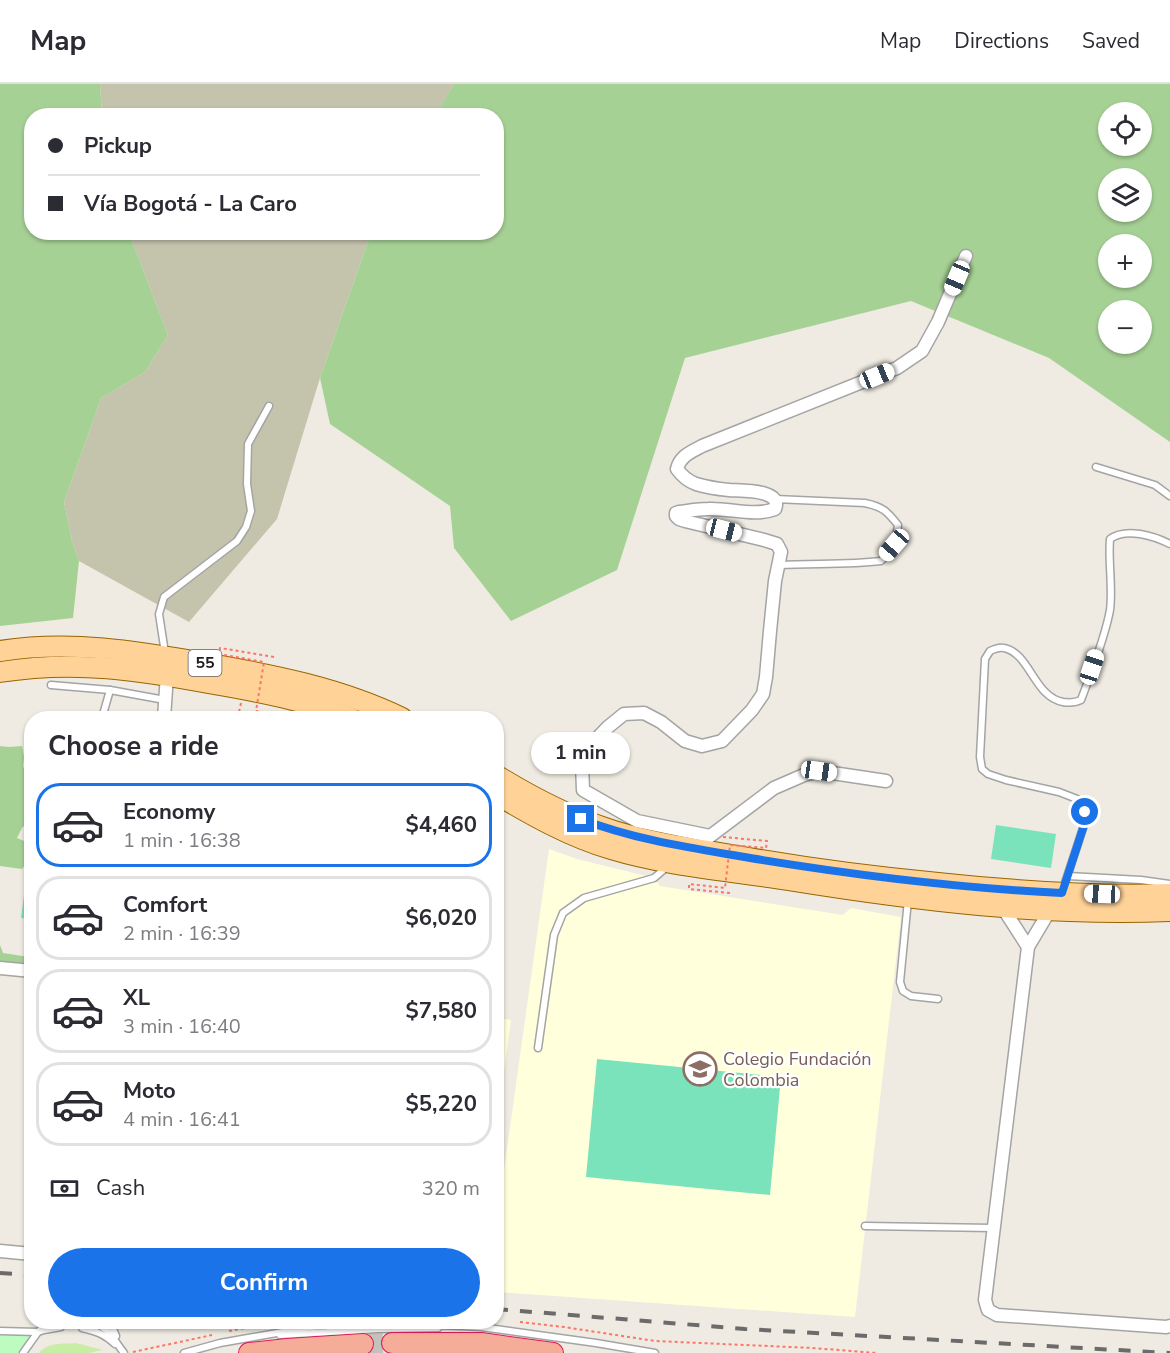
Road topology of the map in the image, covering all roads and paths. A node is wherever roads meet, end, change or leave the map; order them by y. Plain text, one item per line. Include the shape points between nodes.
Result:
1 (966, 256) dead end
2 (269, 406) dead end
3 (1096, 467) dead end
4 (1170, 496) edge
5 (775, 499) junction
6 (1170, 544) edge
7 (778, 565) junction
8 (0, 651) edge
9 (274, 657) dead end
10 (166, 665) junction
11 (0, 672) edge
12 (51, 685) dead end
13 (110, 690) junction
14 (165, 700) junction
15 (104, 711) edge
16 (164, 711) edge
17 (256, 711) edge
18 (330, 711) edge
19 (386, 711) edge
20 (504, 780) edge
21 (886, 781) dead end
22 (504, 799) edge
23 (709, 840) junction
24 (672, 863) junction
25 (1065, 884) junction
26 (1170, 884) edge
27 (730, 893) dead end
28 (1170, 894) edge
29 (909, 897) junction
30 (1003, 908) junction
31 (1050, 910) junction
32 (1170, 911) edge
33 (1028, 947) junction
34 (0, 968) edge
35 (24, 970) edge
36 (938, 999) dead end
37 (538, 1048) dead end
38 (865, 1226) dead end
39 (994, 1228) junction
40 (0, 1251) edge
41 (24, 1253) edge
42 (519, 1322) dead end
43 (1170, 1326) edge
44 (40, 1329) edge
45 (50, 1329) edge
46 (82, 1329) dead end
47 (106, 1329) edge
48 (112, 1329) edge
49 (240, 1329) edge
50 (304, 1329) edge
51 (496, 1329) edge
52 (0, 1331) edge
53 (230, 1331) dead end
54 (38, 1332) junction
55 (218, 1334) dead end
56 (392, 1343) tunnel mouth
57 (363, 1344) tunnel mouth
58 (248, 1345) edge
59 (122, 1350) edge
60 (23, 1353) edge
61 (130, 1353) edge
62 (184, 1353) edge
63 (553, 1353) edge
64 (655, 1353) edge
65 (877, 1353) edge

1 - 5 street via 922,351 897,368 702,446 679,462 677,469 682,476 694,483 756,492
2 - 10 lane via 248,444 251,512 246,527 237,541 164,597 159,614
3 - 4 lane via 1155,486
5 - 7 street via 775,509 767,512 708,508 679,512 676,516 777,544 781,552
5 - 7 lane via 865,503 887,511 898,525 894,545 880,561
6 - 25 lane via 1128,532 1110,539 1110,608 1081,700 1060,702 1048,697 1014,652 1004,648 990,651 986,659 982,770 1077,799 1085,812
7 - 23 street via 763,694 722,741 702,746 685,741 644,714 624,714 598,736 582,764 583,790 592,796 637,821
8 - 10 main road, 55 via 74,646 134,650
9 - 17 path, bridge via 220,648 219,654 264,662
10 - 11 main road, 55 via 125,669 39,667
10 - 14 street
10 - 18 main road, 55
10 - 19 main road, 55 via 294,680
12 - 13 lane
13 - 14 lane
13 - 15 lane
14 - 16 street
20 - 23 main road via 556,809 603,828 646,839
21 - 23 street via 819,771 804,775 774,789
22 - 24 main road via 575,837
23 - 25 main road via 769,861 884,878 1000,890
23 - 27 path, bridge via 767,841 766,848 730,844 725,888 689,884 689,889
24 - 29 main road
24 - 37 lane via 654,878 584,898 563,913 554,935
25 - 26 lane via 1141,880
25 - 28 main road via 1145,895
29 - 30 main road
29 - 36 lane via 900,982 903,991 911,996
30 - 31 main road
30 - 33 street
31 - 32 main road
31 - 33 street
33 - 39 street
34 - 35 street
38 - 39 lane
39 - 43 street via 985,1300 988,1310 997,1315
40 - 41 street
42 - 65 path via 655,1341
44 - 54 lane
45 - 54 lane
46 - 59 lane via 108,1337
47 - 59 lane
48 - 59 lane
49 - 53 path
50 - 58 lane
51 - 64 lane
52 - 54 lane
54 - 60 lane
55 - 61 path
56 - 63 highway via 481,1343
57 - 58 highway via 287,1349
58 - 62 lane via 219,1343

